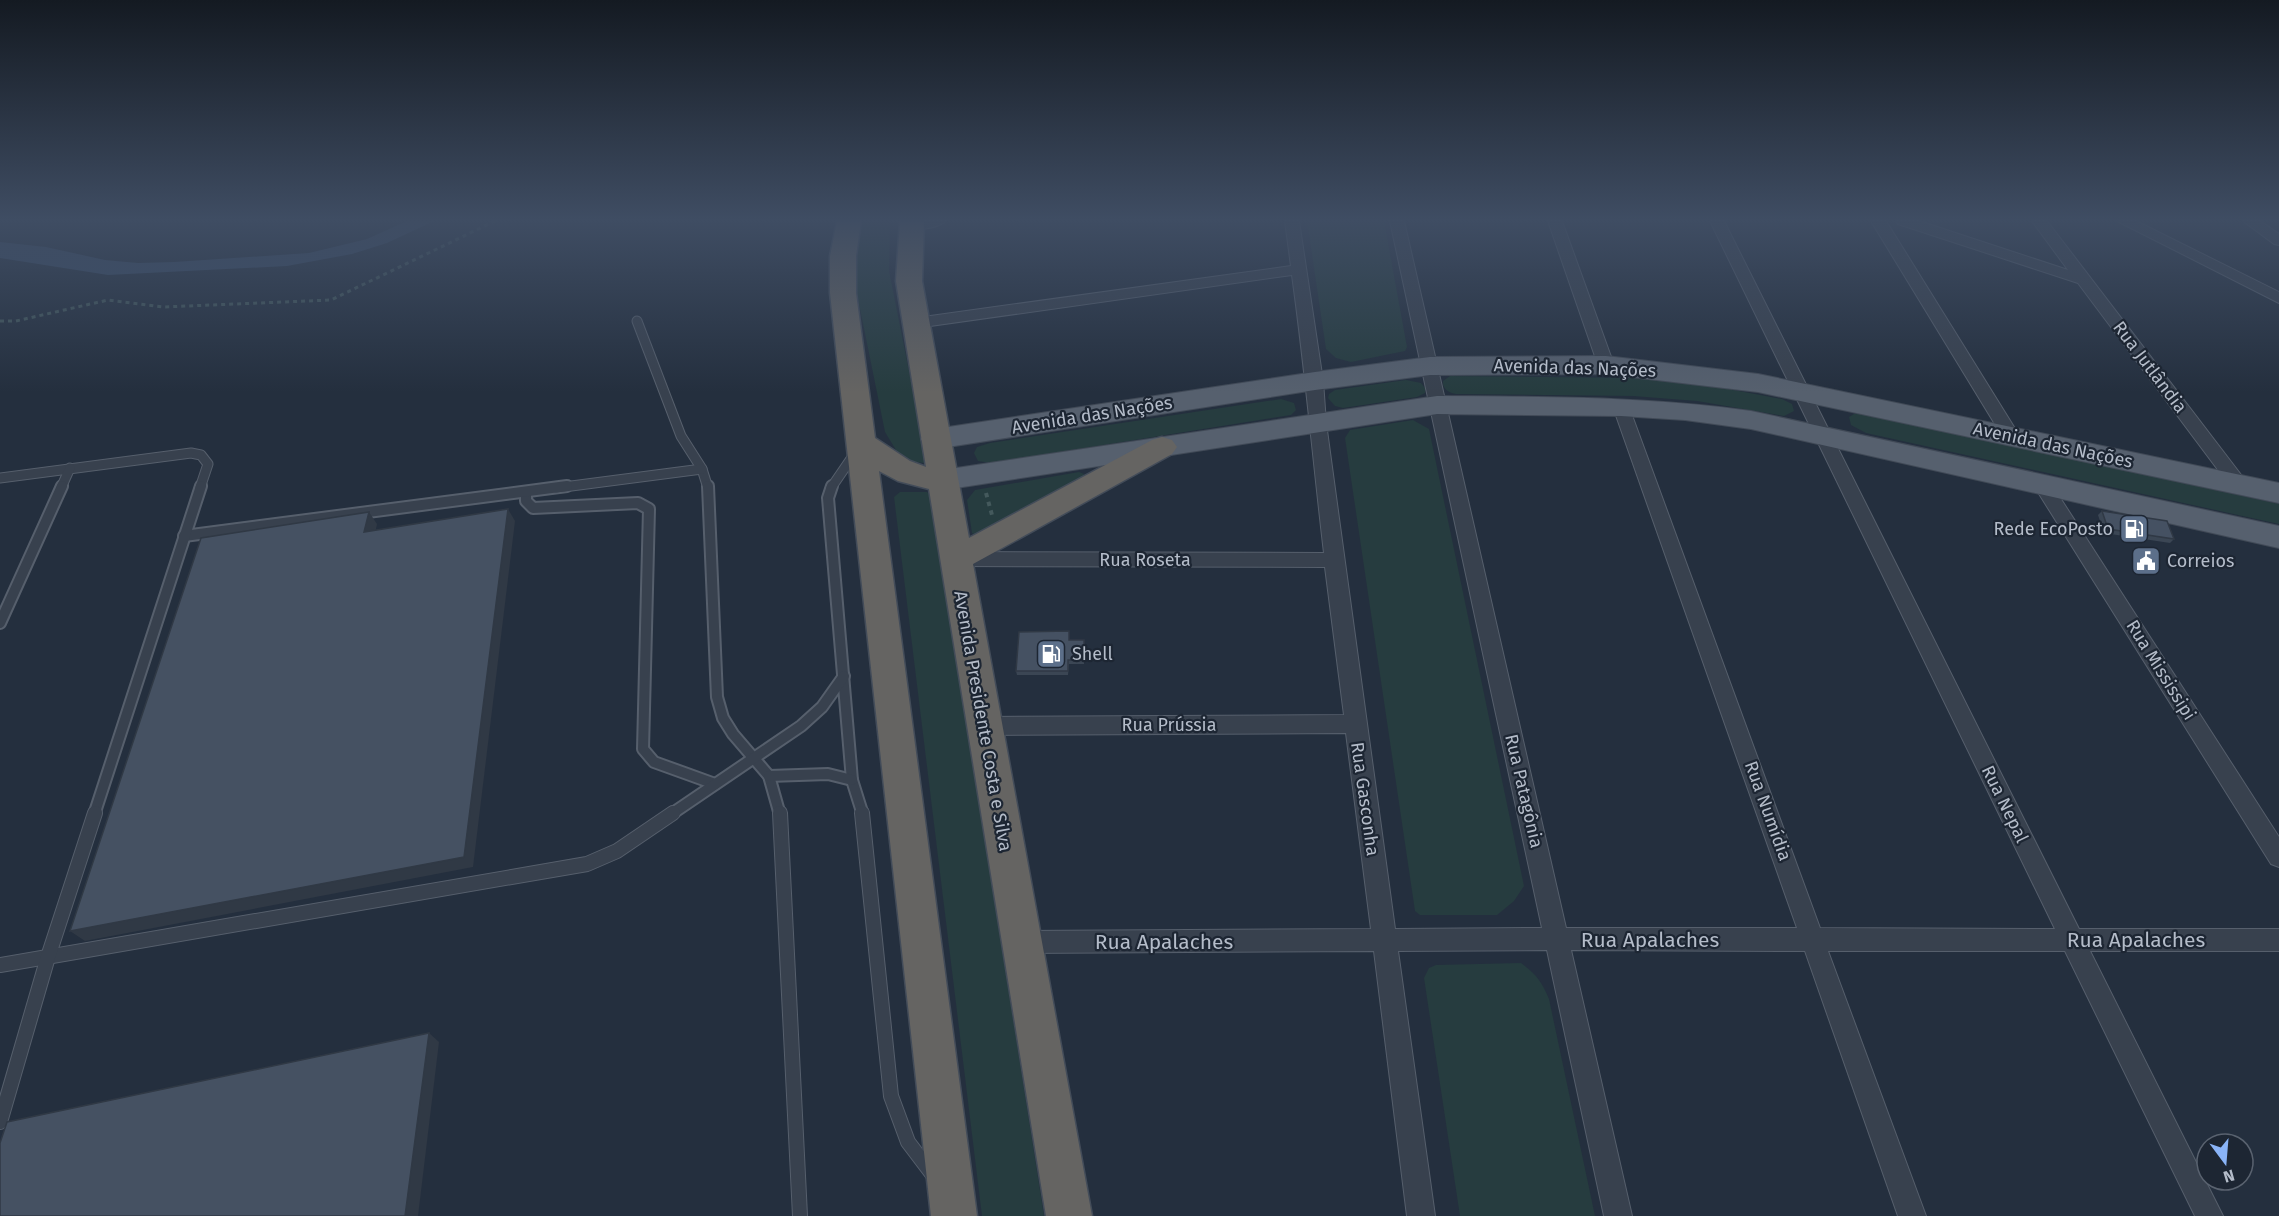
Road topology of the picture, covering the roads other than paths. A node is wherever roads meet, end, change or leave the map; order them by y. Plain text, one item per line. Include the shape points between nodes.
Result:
1 (842, 278) edge
2 (909, 278) edge
3 (1242, 278) edge
4 (1299, 278) edge
5 (1410, 278) edge
6 (1575, 278) edge
7 (1745, 278) edge
8 (1913, 278) edge
9 (2077, 278) edge
10 (2240, 278) edge
11 (2242, 278) edge
12 (2084, 280) joint
13 (2279, 287) edge
14 (2279, 298) edge
15 (637, 321) dead end
16 (916, 323) junction
17 (1606, 365) junction
18 (1430, 366) junction
19 (1314, 381) junction
20 (1801, 392) junction
21 (1437, 405) junction
22 (1622, 407) junction
23 (1317, 423) junction
24 (1822, 435) junction
25 (2010, 435) junction
26 (935, 439) junction
27 (862, 443) junction
28 (1162, 447) junction
29 (70, 468) junction
30 (702, 469) junction
31 (0, 478) edge
32 (943, 480) junction
33 (2042, 484) junction
34 (2239, 485) junction
35 (526, 492) junction
36 (2279, 493) edge
37 (184, 536) junction
38 (2279, 537) edge
39 (956, 559) junction
40 (1334, 560) junction
41 (0, 623) edge
42 (844, 676) junction
43 (1355, 724) junction
44 (984, 726) junction
45 (755, 757) junction
46 (769, 776) junction
47 (852, 780) junction
48 (715, 784) junction
49 (2279, 857) edge
50 (1557, 939) junction
51 (1385, 940) junction
52 (1814, 940) junction
53 (2073, 940) junction
54 (2279, 940) edge
55 (1022, 942) junction
56 (48, 957) junction
57 (0, 965) edge
58 (0, 1122) edge
59 (953, 1208) edge
60 (800, 1216) edge
61 (1069, 1216) edge
62 (1421, 1216) edge
63 (1618, 1216) edge
64 (1912, 1216) edge
65 (2209, 1216) edge

1 - 27 highway
2 - 16 highway, Avenida Presidente Costa e Silva
3 - 16 street
4 - 19 street, Rua Gasconha
5 - 18 street, Rua Patagônia
6 - 17 street
7 - 20 street, Rua Nepal
8 - 25 street
9 - 12 street
10 - 14 street
11 - 13 street
12 - 34 street, Rua Jutlândia
15 - 30 lane via 681,436
16 - 26 highway, Avenida Presidente Costa e Silva
17 - 18 main road, Avenida das Nações
17 - 20 main road, Avenida das Nações via 1705,375
18 - 19 main road, Avenida das Nações
18 - 21 street, Rua Patagônia
19 - 23 street, Rua Gasconha
19 - 26 main road, Avenida das Nações
20 - 24 street, Rua Nepal
20 - 25 main road, Avenida das Nações
21 - 22 main road, Avenida das Nações
21 - 23 main road, Avenida das Nações
21 - 50 street, Rua Patagônia
22 - 24 main road, Avenida das Nações via 1715,414
22 - 52 street, Rua Numídia
23 - 28 main road, Avenida das Nações
23 - 40 street, Rua Gasconha
24 - 33 main road, Avenida das Nações
24 - 53 street, Rua Nepal
25 - 34 main road, Avenida das Nações
26 - 32 highway, Avenida Presidente Costa e Silva
27 - 32 highway via 904,473
27 - 42 lane via 828,498
27 - 59 highway
28 - 32 main road, Avenida das Nações
28 - 39 highway
29 - 31 lane
29 - 37 lane via 183,453 205,457 207,464
29 - 41 lane
30 - 35 lane
30 - 45 lane via 710,499 717,698 733,734
32 - 39 highway, Avenida Presidente Costa e Silva
33 - 38 main road, Avenida das Nações
33 - 49 street, Rua Mississipi
34 - 36 main road, Avenida das Nações
35 - 37 lane
35 - 48 lane via 526,501 533,508 638,503 649,509 643,749 654,762
37 - 56 lane
39 - 40 street, Rua Roseta
39 - 44 highway, Avenida Presidente Costa e Silva
40 - 43 street, Rua Gasconha
42 - 45 lane via 813,716
42 - 47 lane
43 - 44 street, Rua Prússia
43 - 51 street, Rua Gasconha
44 - 55 highway, Avenida Presidente Costa e Silva
45 - 46 lane
45 - 48 lane
46 - 47 lane via 828,774
46 - 60 lane via 780,812
47 - 59 lane via 863,816 891,1096 908,1142
48 - 56 lane via 617,851 587,864
50 - 51 street, Rua Apalaches
50 - 52 street, Rua Apalaches
50 - 63 street, Rua Patagônia
51 - 55 street, Rua Apalaches
51 - 62 street, Rua Gasconha
52 - 53 street, Rua Apalaches
52 - 64 street, Rua Numídia
53 - 54 street, Rua Apalaches
53 - 65 street, Rua Nepal
55 - 61 highway, Avenida Presidente Costa e Silva
56 - 57 lane
56 - 58 lane

